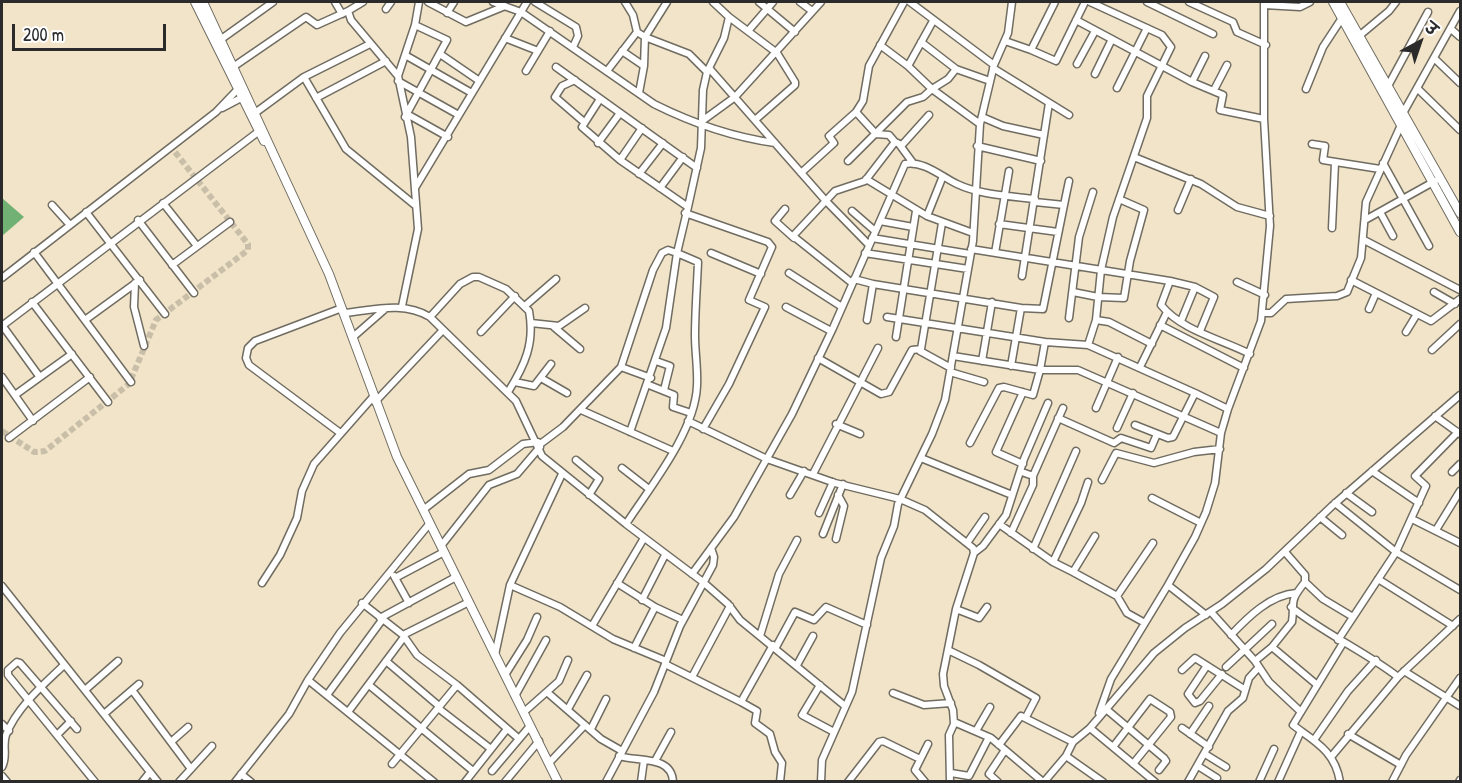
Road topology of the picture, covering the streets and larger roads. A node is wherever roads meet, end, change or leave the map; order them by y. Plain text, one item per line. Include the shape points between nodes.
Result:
1 (195, 2) edge
2 (203, 2) edge
3 (273, 2) edge
4 (335, 2) edge
5 (363, 2) edge
6 (391, 2) edge
7 (419, 2) edge
8 (428, 2) edge
9 (454, 2) edge
10 (493, 2) edge
11 (527, 2) edge
12 (535, 2) edge
13 (625, 2) edge
14 (667, 2) edge
15 (713, 2) edge
16 (759, 2) edge
17 (772, 2) edge
18 (800, 2) edge
19 (820, 2) edge
20 (904, 2) edge
21 (910, 2) edge
22 (1012, 2) edge
23 (1055, 2) edge
24 (1085, 2) edge
25 (1090, 2) edge
26 (1147, 2) edge
27 (1189, 2) edge
28 (1310, 2) edge
29 (1333, 2) edge
30 (1340, 2) edge
31 (1396, 2) edge
32 (1264, 3) edge
33 (505, 6) junction
34 (767, 8) junction
35 (386, 9) dead end
36 (812, 11) junction
37 (1461, 11) edge
38 (345, 12) junction
39 (521, 12) junction
40 (1428, 12) dead end
41 (447, 13) junction
42 (729, 17) junction
43 (1342, 18) junction
44 (1076, 20) junction
45 (933, 21) junction
46 (415, 25) junction
47 (1147, 28) junction
48 (1451, 29) junction
49 (1095, 30) junction
50 (550, 31) junction
51 (748, 31) junction
52 (637, 32) junction
53 (795, 32) junction
54 (1213, 33) dead end
55 (1359, 36) junction
56 (645, 37) junction
57 (1461, 37) edge
58 (505, 38) junction
59 (1112, 39) junction
60 (220, 40) junction
61 (1005, 41) junction
62 (921, 42) junction
63 (370, 44) junction
64 (880, 45) junction
65 (1266, 45) junction
66 (573, 47) junction
67 (1032, 50) junction
68 (538, 51) junction
69 (622, 51) junction
70 (1135, 51) junction
71 (777, 53) junction
72 (440, 54) junction
73 (405, 55) junction
74 (1205, 56) dead end
75 (1435, 59) junction
76 (386, 62) junction
77 (1077, 64) dead end
78 (1227, 65) dead end
79 (644, 66) junction
80 (908, 66) junction
81 (994, 66) junction
82 (1162, 66) junction
83 (233, 67) junction
84 (556, 67) dead end
85 (432, 69) junction
86 (956, 69) junction
87 (708, 70) junction
88 (526, 71) dead end
89 (607, 71) junction
90 (1095, 74) dead end
91 (304, 78) junction
92 (398, 78) junction
93 (478, 80) junction
94 (575, 80) junction
95 (990, 81) junction
96 (1192, 82) junction
97 (1461, 83) edge
98 (1388, 86) junction
99 (932, 88) junction
100 (1117, 88) dead end
101 (1306, 89) dead end
102 (1418, 89) junction
103 (237, 90) junction
104 (1214, 90) junction
105 (470, 92) junction
106 (419, 93) junction
107 (639, 93) junction
108 (735, 97) junction
109 (241, 98) junction
110 (316, 98) junction
111 (600, 99) junction
112 (1049, 103) junction
113 (216, 112) junction
114 (856, 112) junction
115 (255, 113) junction
116 (620, 113) junction
117 (1404, 113) junction
118 (457, 114) junction
119 (929, 115) dead end
120 (1069, 115) dead end
121 (406, 116) junction
122 (1264, 119) junction
123 (755, 120) junction
124 (981, 121) junction
125 (584, 122) junction
126 (702, 123) junction
127 (1400, 123) junction
128 (642, 128) junction
129 (1461, 130) edge
130 (258, 132) junction
131 (876, 134) junction
132 (1044, 135) junction
133 (448, 137) junction
134 (598, 143) junction
135 (663, 143) junction
136 (775, 143) junction
137 (897, 143) junction
138 (1312, 144) dead end
139 (267, 145) junction
140 (977, 146) junction
141 (683, 157) junction
142 (1134, 157) junction
143 (620, 160) junction
144 (848, 161) dead end
145 (1041, 161) junction
146 (1335, 163) junction
147 (913, 164) junction
148 (1381, 166) junction
149 (697, 168) junction
150 (1009, 171) dead end
151 (801, 173) junction
152 (639, 174) junction
153 (943, 176) junction
154 (866, 179) junction
155 (1191, 179) junction
156 (1069, 180) dead end
157 (1437, 180) junction
158 (414, 188) junction
159 (660, 188) junction
160 (976, 190) junction
161 (1093, 192) dead end
162 (891, 195) junction
163 (1005, 195) junction
164 (1119, 199) junction
165 (825, 200) junction
166 (1404, 200) junction
167 (1035, 201) junction
168 (163, 203) junction
169 (52, 205) dead end
170 (1064, 205) junction
171 (416, 206) junction
172 (785, 209) dead end
173 (686, 210) junction
174 (916, 210) junction
175 (1178, 210) dead end
176 (852, 211) dead end
177 (86, 212) junction
178 (1380, 212) junction
179 (1461, 213) edge
180 (927, 216) junction
181 (1270, 216) junction
182 (138, 220) junction
183 (1365, 220) junction
184 (880, 221) junction
185 (230, 222) dead end
186 (942, 224) junction
187 (999, 224) junction
188 (69, 225) junction
189 (913, 227) junction
190 (1031, 228) junction
191 (1332, 228) dead end
192 (875, 231) junction
193 (1461, 231) edge
194 (1058, 232) junction
195 (973, 233) junction
196 (1393, 236) dead end
197 (794, 238) junction
198 (872, 238) junction
199 (1364, 240) junction
200 (111, 241) junction
201 (910, 244) junction
202 (869, 245) junction
203 (197, 246) junction
204 (1429, 246) dead end
205 (939, 249) junction
206 (34, 252) junction
207 (971, 252) junction
208 (677, 253) junction
209 (711, 253) dead end
210 (866, 253) junction
211 (995, 254) junction
212 (1024, 258) junction
213 (908, 261) junction
214 (1053, 262) junction
215 (937, 264) junction
216 (172, 265) junction
217 (1076, 266) junction
218 (968, 269) junction
219 (1101, 270) junction
220 (789, 273) dead end
221 (761, 274) junction
222 (1128, 275) junction
223 (1022, 276) dead end
224 (2, 278) edge
225 (556, 279) dead end
226 (1351, 280) junction
227 (137, 281) junction
228 (853, 281) junction
229 (1170, 281) junction
230 (1237, 282) dead end
231 (57, 283) junction
232 (873, 284) junction
233 (1195, 287) junction
234 (902, 288) junction
235 (1461, 290) edge
236 (932, 292) junction
237 (1073, 292) junction
238 (1434, 292) dead end
239 (194, 293) dead end
240 (1376, 293) junction
241 (1265, 295) junction
242 (515, 296) junction
243 (963, 296) junction
244 (1098, 297) junction
245 (32, 302) junction
246 (992, 302) junction
247 (1458, 302) edge
248 (526, 305) junction
249 (402, 306) junction
250 (786, 307) dead end
251 (842, 307) junction
252 (385, 308) junction
253 (585, 308) dead end
254 (1021, 308) junction
255 (1369, 309) dead end
256 (343, 310) junction
257 (1167, 312) junction
258 (165, 314) dead end
259 (1262, 314) junction
260 (1417, 314) junction
261 (430, 317) junction
262 (887, 317) dead end
263 (898, 318) junction
264 (1069, 318) dead end
265 (85, 320) junction
266 (867, 320) dead end
267 (1096, 320) junction
268 (1181, 321) junction
269 (531, 323) junction
270 (927, 324) junction
271 (1461, 324) edge
272 (2, 325) edge
273 (1160, 325) junction
274 (554, 327) junction
275 (958, 328) junction
276 (442, 331) junction
277 (831, 331) junction
278 (1200, 331) junction
279 (481, 332) dead end
280 (987, 332) junction
281 (1407, 332) dead end
282 (352, 337) junction
283 (896, 337) dead end
284 (1015, 337) junction
285 (1045, 342) junction
286 (1152, 344) junction
287 (1088, 345) junction
288 (144, 346) dead end
289 (878, 348) dead end
290 (580, 349) dead end
291 (1432, 350) dead end
292 (920, 351) junction
293 (72, 354) junction
294 (1250, 354) junction
295 (953, 356) junction
296 (1118, 357) junction
297 (818, 358) junction
298 (656, 361) junction
299 (982, 361) junction
300 (551, 364) dead end
301 (1011, 366) junction
302 (621, 368) junction
303 (1140, 368) junction
304 (1244, 368) junction
305 (950, 370) junction
306 (1040, 370) junction
307 (2, 376) edge
308 (39, 376) junction
309 (90, 377) junction
310 (541, 378) junction
311 (130, 382) dead end
312 (515, 382) junction
313 (650, 382) junction
314 (984, 382) dead end
315 (1107, 382) junction
316 (860, 383) junction
317 (664, 390) junction
318 (508, 392) junction
319 (567, 393) dead end
320 (1023, 393) junction
321 (1133, 393) junction
322 (1195, 393) junction
323 (15, 395) junction
324 (1460, 396) edge
325 (374, 399) junction
326 (108, 402) dead end
327 (1048, 403) dead end
328 (1063, 408) dead end
329 (1096, 408) dead end
330 (1228, 409) junction
331 (581, 410) junction
332 (690, 413) junction
333 (1435, 416) junction
334 (1183, 417) junction
335 (1058, 418) junction
336 (33, 421) junction
337 (688, 421) junction
338 (836, 424) junction
339 (1135, 425) dead end
340 (1118, 428) dead end
341 (703, 429) junction
342 (339, 432) junction
343 (630, 432) junction
344 (1459, 433) edge
345 (860, 434) dead end
346 (1157, 434) junction
347 (1221, 434) junction
348 (9, 438) dead end
349 (970, 443) dead end
350 (539, 445) junction
351 (1220, 449) junction
352 (673, 451) junction
353 (1076, 452) dead end
354 (921, 458) junction
355 (767, 459) junction
356 (576, 460) dead end
357 (1023, 464) junction
358 (1461, 464) edge
359 (622, 468) dead end
360 (804, 471) junction
361 (1372, 471) junction
362 (1022, 472) junction
363 (1452, 472) dead end
364 (562, 474) junction
365 (813, 474) junction
366 (1033, 476) junction
367 (1102, 480) dead end
368 (833, 482) junction
369 (1088, 482) dead end
370 (843, 484) junction
371 (649, 489) junction
372 (1460, 491) edge
373 (1346, 493) junction
374 (589, 495) junction
375 (790, 495) dead end
376 (838, 495) junction
377 (1012, 495) junction
378 (1152, 498) dead end
379 (900, 499) junction
380 (1335, 503) junction
381 (1419, 503) junction
382 (423, 510) junction
383 (1372, 512) dead end
384 (819, 513) dead end
385 (1320, 517) junction
386 (985, 518) dead end
387 (1412, 519) junction
388 (1201, 523) junction
389 (430, 524) junction
390 (626, 524) junction
391 (999, 524) junction
392 (1436, 530) junction
393 (1011, 533) junction
394 (824, 534) dead end
395 (1342, 535) dead end
396 (1095, 536) dead end
397 (644, 538) junction
398 (836, 539) dead end
399 (797, 540) dead end
400 (967, 543) junction
401 (1153, 543) dead end
402 (1460, 543) edge
403 (711, 548) junction
404 (442, 549) junction
405 (1033, 549) junction
406 (1285, 552) junction
407 (1396, 552) junction
408 (974, 553) junction
409 (665, 555) junction
410 (1053, 562) junction
411 (390, 570) junction
412 (1073, 572) junction
413 (693, 574) junction
414 (456, 577) junction
415 (395, 578) junction
416 (1378, 579) junction
417 (704, 582) junction
418 (1305, 582) junction
419 (262, 583) dead end
420 (616, 583) junction
421 (510, 585) junction
422 (1168, 585) junction
423 (2, 586) edge
424 (1461, 590) edge
425 (1296, 593) junction
426 (1117, 596) junction
427 (642, 600) junction
428 (469, 602) junction
429 (362, 603) junction
430 (409, 603) junction
431 (730, 606) junction
432 (655, 607) junction
433 (987, 607) dead end
434 (1291, 607) junction
435 (956, 609) junction
436 (1208, 613) junction
437 (537, 617) dead end
438 (1353, 617) junction
439 (381, 619) junction
440 (1461, 619) edge
441 (683, 620) junction
442 (1145, 623) junction
443 (867, 624) junction
444 (1272, 624) dead end
445 (592, 626) junction
446 (1453, 626) junction
447 (1231, 635) junction
448 (403, 636) junction
449 (760, 636) junction
450 (813, 636) dead end
451 (546, 640) dead end
452 (1341, 641) junction
453 (774, 646) junction
454 (1272, 647) junction
455 (634, 648) junction
456 (1245, 649) junction
457 (948, 650) junction
458 (495, 656) junction
459 (568, 660) dead end
460 (1376, 660) junction
461 (118, 661) dead end
462 (386, 661) junction
463 (666, 663) junction
464 (1257, 664) junction
465 (64, 665) junction
466 (797, 665) junction
467 (1206, 667) junction
468 (1182, 670) dead end
469 (1224, 670) junction
470 (1404, 671) junction
471 (7, 673) junction
472 (505, 675) junction
473 (587, 675) dead end
474 (692, 677) junction
475 (1398, 677) junction
476 (1461, 678) edge
477 (2, 679) edge
478 (308, 680) junction
479 (139, 684) dead end
480 (1316, 684) junction
481 (369, 685) junction
482 (458, 685) junction
483 (820, 685) junction
484 (41, 686) junction
485 (1244, 689) junction
486 (85, 690) junction
487 (132, 690) junction
488 (548, 693) junction
489 (893, 693) dead end
490 (327, 695) junction
491 (516, 696) junction
492 (1445, 698) junction
493 (606, 699) dead end
494 (29, 700) junction
495 (741, 702) junction
496 (951, 703) junction
497 (845, 706) junction
498 (1209, 706) dead end
499 (1461, 706) edge
500 (438, 707) junction
501 (990, 707) dead end
502 (568, 709) junction
503 (1106, 709) junction
504 (348, 712) junction
505 (524, 712) junction
506 (1300, 712) junction
507 (104, 714) junction
508 (1026, 717) junction
509 (1097, 720) junction
510 (71, 721) junction
511 (954, 722) junction
512 (2, 724) edge
513 (530, 726) junction
514 (188, 727) dead end
515 (588, 727) junction
516 (1090, 728) junction
517 (1182, 728) dead end
518 (77, 729) dead end
519 (420, 729) junction
520 (507, 729) junction
521 (1128, 729) junction
522 (9, 731) junction
523 (976, 731) junction
524 (1301, 731) junction
525 (671, 732) dead end
526 (834, 732) junction
527 (1190, 734) junction
528 (1348, 734) junction
529 (57, 735) junction
530 (989, 737) junction
531 (518, 738) junction
532 (1314, 740) junction
533 (539, 741) junction
534 (171, 742) junction
535 (1073, 742) junction
536 (928, 744) dead end
537 (1148, 745) junction
538 (212, 746) dead end
539 (1113, 747) junction
540 (1209, 747) junction
541 (1002, 748) junction
542 (491, 749) junction
543 (1274, 749) dead end
544 (400, 753) junction
545 (620, 754) junction
546 (1204, 754) junction
547 (1066, 756) junction
548 (1331, 757) junction
549 (920, 759) junction
550 (644, 760) junction
551 (655, 761) junction
552 (549, 763) junction
553 (392, 764) dead end
554 (1133, 764) junction
555 (1401, 765) junction
556 (1198, 766) junction
557 (2, 767) edge
558 (1226, 767) dead end
559 (191, 769) junction
560 (1159, 770) dead end
561 (473, 771) junction
562 (492, 771) dead end
563 (150, 772) junction
564 (951, 773) junction
565 (242, 774) junction
566 (2, 776) edge
567 (1217, 778) dead end
568 (1102, 781) edge
569 (7, 782) edge
570 (95, 782) edge
571 (142, 782) edge
572 (158, 782) edge
573 (180, 782) edge
574 (236, 782) edge
575 (251, 782) edge
576 (434, 782) edge
577 (465, 782) edge
578 (505, 782) edge
579 (558, 782) edge
580 (606, 782) edge
581 (641, 782) edge
582 (673, 782) edge
583 (780, 782) edge
584 (821, 782) edge
585 (848, 782) edge
586 (925, 782) edge
587 (950, 782) edge
588 (998, 782) edge
589 (1044, 782) edge
590 (1155, 782) edge
591 (1188, 782) edge
592 (1259, 782) edge
593 (1278, 782) edge
594 (1340, 782) edge
595 (1392, 782) edge

1 - 103 street
2 - 60 street
3 - 60 street
4 - 38 street
5 - 38 street
6 - 35 street
7 - 46 street
8 - 41 street
9 - 41 street
10 - 33 street
11 - 39 street
12 - 66 street via 576,27 578,36
13 - 52 street
14 - 56 street
15 - 42 street
16 - 34 street
17 - 34 street
18 - 36 street
19 - 36 street
20 - 64 street
21 - 45 street
22 - 61 street
23 - 67 street
24 - 44 street
25 - 47 street
26 - 54 street
27 - 65 street via 1233,22 1237,32
28 - 32 street via 1300,7
29 - 43 street
30 - 55 street
31 - 55 street
32 - 65 street
33 - 39 street
33 - 41 street via 471,21
34 - 51 street
34 - 53 street
36 - 53 street
37 - 48 street
38 - 63 street
38 - 83 street via 317,25 306,17
39 - 50 street
39 - 58 street
40 - 98 street
42 - 51 street
42 - 87 street via 724,38
43 - 101 street via 1323,47
43 - 127 street
44 - 49 street
44 - 67 street via 1056,61
45 - 62 street
45 - 81 street
46 - 72 street via 447,40
46 - 73 street
47 - 70 street
47 - 82 street via 1171,46
48 - 57 street
48 - 75 street
49 - 59 street
49 - 77 street
50 - 66 street
50 - 68 street
51 - 71 street
52 - 56 street
52 - 69 street
53 - 71 street
55 - 98 street
56 - 79 street
56 - 87 street via 690,54
58 - 68 street
58 - 93 street
59 - 70 street
59 - 90 street
60 - 83 street
61 - 67 street
61 - 81 street
62 - 80 street
62 - 86 street
63 - 76 street
63 - 91 street
64 - 80 street
64 - 114 street via 869,66 863,101
65 - 122 street
66 - 89 street
68 - 88 street
69 - 79 street
69 - 89 street
70 - 82 street
70 - 100 street
71 - 108 street
71 - 123 street via 795,85
72 - 85 street
72 - 93 street
73 - 85 street
73 - 92 street
74 - 96 street
75 - 97 street
75 - 102 street
76 - 92 street
76 - 110 street
78 - 104 street
79 - 107 street
80 - 99 street
81 - 95 street
81 - 112 street
82 - 96 street
82 - 142 street via 1147,96 1147,118
83 - 115 street
84 - 94 street
85 - 105 street
85 - 106 street
86 - 95 street
86 - 99 street
87 - 108 street
87 - 126 street
89 - 107 street
91 - 110 street
91 - 115 street
92 - 106 street
92 - 121 street
93 - 105 street
94 - 111 street
94 - 125 street via 562,86 555,98
95 - 124 street
96 - 104 street
98 - 117 street
99 - 124 street
99 - 131 street via 923,97 907,102
102 - 117 street
102 - 129 street
103 - 109 street
103 - 113 street
104 - 122 street via 1224,96 1220,110
105 - 118 street
106 - 118 street
106 - 121 street
107 - 126 street via 669,111
108 - 123 street
108 - 126 street
109 - 113 street
109 - 130 street
110 - 171 street via 349,153
111 - 116 street
111 - 125 street
112 - 120 street
112 - 132 street
113 - 177 street
114 - 131 street
114 - 151 street via 829,136 834,143
115 - 139 street
116 - 128 street
116 - 134 street
117 - 127 street
117 - 157 street
118 - 133 street
119 - 137 street via 902,145
121 - 133 street
121 - 158 street
122 - 181 street
123 - 136 street
124 - 132 street
124 - 140 street
125 - 134 street via 584,130
126 - 136 street
126 - 149 street
127 - 148 street
127 - 157 street
128 - 135 street
128 - 143 street
130 - 139 street
130 - 168 street
131 - 137 street via 889,135
131 - 144 street
132 - 145 street
133 - 158 street
134 - 143 street
135 - 141 street
135 - 152 street
136 - 151 street
137 - 147 street
137 - 154 street
138 - 146 street via 1325,146 1323,160
139 - 256 street
140 - 145 street
140 - 160 street
141 - 149 street
141 - 159 street
142 - 155 street
142 - 164 street
143 - 152 street
145 - 167 street
146 - 148 street
146 - 191 street
147 - 153 street
147 - 162 street via 902,167
148 - 166 street
148 - 183 street via 1366,202
149 - 173 street
150 - 163 street
151 - 165 street
152 - 159 street
153 - 160 street
153 - 180 street
154 - 162 street
154 - 165 street via 839,189
155 - 175 street
155 - 181 street via 1231,205
156 - 170 street
157 - 166 street
157 - 179 street
157 - 193 street
158 - 171 street
159 - 173 street
160 - 163 street
160 - 195 street
161 - 217 street via 1079,237
162 - 174 street
162 - 184 street
163 - 167 street
163 - 187 street
164 - 219 street
164 - 222 street via 1144,210
165 - 197 street
165 - 202 street
166 - 178 street
166 - 204 street
167 - 170 street
167 - 190 street
168 - 182 street
168 - 203 street
169 - 188 street
170 - 194 street
171 - 249 street via 418,229
172 - 197 street via 775,221
173 - 208 street
173 - 221 street via 768,242 772,248
174 - 180 street
174 - 189 street
176 - 192 street
177 - 188 street
177 - 200 street
178 - 183 street
178 - 196 street
180 - 186 street
181 - 241 street
182 - 200 street
182 - 216 street
183 - 199 street
184 - 189 street
184 - 192 street
185 - 203 street
186 - 195 street
186 - 205 street
187 - 190 street
187 - 211 street
188 - 206 street
189 - 201 street
190 - 194 street
190 - 212 street
192 - 198 street
194 - 214 street
195 - 207 street
197 - 228 street
198 - 201 street
198 - 202 street
199 - 226 street
199 - 235 street
200 - 227 street
200 - 231 street
201 - 205 street
201 - 213 street
202 - 210 street
203 - 216 street
205 - 207 street
205 - 215 street
206 - 224 street
206 - 231 street
207 - 211 street
207 - 218 street
208 - 298 street via 666,328
208 - 302 street via 665,250 653,270
208 - 332 street via 698,262 697,387
209 - 221 street
210 - 213 street
210 - 228 street
211 - 212 street
212 - 214 street
212 - 223 street
213 - 215 street
213 - 234 street
214 - 217 street
214 - 254 street via 1045,307
215 - 218 street
215 - 236 street
216 - 239 street
217 - 219 street
217 - 237 street
218 - 243 street
219 - 222 street
219 - 244 street
220 - 251 street
221 - 341 street via 749,300 765,307
222 - 229 street
222 - 244 street via 1123,299
225 - 248 street
226 - 240 street
226 - 259 street via 1344,294 1286,299 1271,314
227 - 258 street
227 - 265 street
227 - 288 street via 134,307
228 - 232 street
228 - 251 street
229 - 233 street
229 - 257 street via 1161,305
230 - 241 street
231 - 245 street
231 - 265 street
232 - 234 street
232 - 266 street
233 - 268 street
233 - 278 street via 1214,297
234 - 236 street
234 - 263 street
236 - 243 street
236 - 270 street
237 - 244 street
237 - 264 street
238 - 247 street
240 - 255 street
240 - 260 street
241 - 259 street
242 - 248 street
242 - 261 street via 473,277 460,284
242 - 279 street
243 - 246 street
243 - 275 street
244 - 267 street
245 - 272 street
245 - 293 street
246 - 254 street
246 - 280 street
247 - 260 street via 1431,321
248 - 269 street
249 - 252 street
249 - 261 street
250 - 277 street
251 - 277 street
252 - 256 street
252 - 282 street
253 - 274 street
254 - 284 street
256 - 282 street
256 - 342 street via 255,341 246,358 249,365
257 - 268 street
257 - 273 street
259 - 294 street
260 - 281 street
261 - 276 street
262 - 263 street
263 - 270 street
263 - 283 street
265 - 311 street
267 - 286 street
267 - 287 street
268 - 278 street
269 - 274 street
269 - 312 street via 528,358
270 - 275 street
270 - 292 street
271 - 291 street
272 - 308 street
273 - 286 street
273 - 304 street
274 - 290 street
275 - 280 street
275 - 295 street
276 - 318 street
276 - 325 street
277 - 297 street
278 - 294 street
280 - 284 street
280 - 299 street
282 - 325 street
284 - 285 street
284 - 301 street
285 - 287 street
285 - 306 street
286 - 303 street
287 - 296 street
289 - 316 street
292 - 305 street
292 - 316 street via 910,353 885,394
293 - 308 street
293 - 309 street
294 - 304 street
295 - 299 street
295 - 305 street
296 - 303 street
296 - 315 street
297 - 316 street
297 - 355 street
298 - 313 street
298 - 317 street via 670,366
299 - 301 street
300 - 310 street
301 - 306 street
302 - 313 street
302 - 331 street
303 - 322 street
304 - 330 street
305 - 314 street
305 - 354 street via 945,400
306 - 315 street via 1078,370
306 - 320 street via 1034,394
307 - 323 street
308 - 323 street
309 - 326 street
309 - 336 street
310 - 312 street via 533,386
310 - 319 street
312 - 318 street
313 - 317 street
313 - 343 street
315 - 321 street
315 - 329 street
316 - 338 street
317 - 332 street via 675,396 673,407
318 - 350 street
320 - 349 street via 999,388
320 - 357 street via 996,452
321 - 334 street
321 - 340 street
322 - 330 street
322 - 334 street
323 - 336 street
324 - 333 street
325 - 342 street
325 - 382 street
327 - 357 street
328 - 335 street
330 - 347 street
331 - 343 street
331 - 350 street
332 - 337 street
333 - 344 street
333 - 361 street
334 - 346 street via 1173,437
334 - 347 street
335 - 346 street via 1114,443 1121,438 1151,448
335 - 366 street
336 - 348 street
337 - 341 street
337 - 352 street
338 - 345 street
338 - 365 street
339 - 346 street
341 - 355 street
342 - 419 street via 310,471 297,518
343 - 352 street
344 - 381 street via 1415,476 1426,486
347 - 351 street
350 - 364 street via 542,456
350 - 382 street via 523,444 489,470 469,474
350 - 404 street via 517,474 489,485
351 - 367 street via 1154,463 1116,453
351 - 388 street via 1215,483
352 - 371 street
353 - 405 street
354 - 377 street
354 - 379 street
355 - 360 street
355 - 403 street
356 - 374 street via 599,479
357 - 362 street
358 - 363 street
359 - 371 street
360 - 365 street
360 - 375 street
361 - 373 street
361 - 381 street
362 - 366 street
362 - 377 street
364 - 374 street
364 - 421 street
365 - 368 street
366 - 393 street via 1033,485
368 - 370 street
368 - 384 street
369 - 410 street
370 - 376 street
370 - 379 street
371 - 390 street
372 - 392 street
373 - 380 street
373 - 383 street
374 - 390 street
376 - 394 street
376 - 398 street via 844,506
377 - 391 street
378 - 388 street
379 - 400 street via 925,510
379 - 443 street via 881,558
380 - 385 street
380 - 407 street
381 - 387 street
382 - 389 street
385 - 395 street
385 - 406 street
386 - 400 street
387 - 392 street
387 - 407 street
388 - 422 street
389 - 404 street
389 - 411 street
390 - 397 street
391 - 393 street
391 - 408 street
392 - 402 street
393 - 405 street
396 - 412 street
397 - 409 street
397 - 420 street
399 - 449 street via 779,574
400 - 408 street
401 - 426 street
403 - 413 street
403 - 417 street via 714,561
404 - 414 street
404 - 415 street
405 - 410 street
406 - 418 street via 1305,575
406 - 436 street
407 - 416 street
407 - 424 street
408 - 435 street
409 - 413 street
409 - 427 street
410 - 412 street
411 - 415 street
411 - 429 street
412 - 426 street
413 - 417 street
414 - 428 street
414 - 430 street
415 - 430 street
416 - 438 street
416 - 446 street
417 - 431 street
417 - 441 street
418 - 425 street
418 - 438 street
420 - 427 street
420 - 445 street
421 - 445 street
421 - 458 street
422 - 436 street
422 - 442 street
423 - 465 street
425 - 434 street
425 - 447 street via 1254,612
426 - 442 street via 1127,613
427 - 432 street
428 - 448 street
428 - 458 street
429 - 439 street
429 - 478 street
430 - 439 street
431 - 449 street
431 - 474 street
432 - 441 street
432 - 455 street
433 - 435 street via 979,618
434 - 452 street
434 - 454 street via 1292,622
435 - 457 street
436 - 447 street
436 - 503 street via 1154,653
437 - 472 street
438 - 452 street
439 - 448 street
439 - 490 street
440 - 446 street
441 - 463 street
442 - 509 street via 1111,679
443 - 453 street via 826,607 814,620 795,612
443 - 497 street via 852,692
444 - 456 street
445 - 455 street
446 - 470 street
447 - 456 street
448 - 462 street
448 - 482 street via 417,655
449 - 453 street
450 - 466 street
451 - 491 street
452 - 460 street
452 - 480 street
453 - 466 street
453 - 495 street
454 - 464 street
454 - 480 street
455 - 463 street
456 - 464 street
456 - 469 street
457 - 496 street via 944,686
457 - 508 street via 1036,698
458 - 472 street
459 - 488 street via 559,681
460 - 475 street
460 - 532 street via 1348,691
461 - 486 street
462 - 481 street
462 - 500 street
463 - 474 street
463 - 545 street
464 - 485 street
464 - 506 street via 1269,682
465 - 484 street
465 - 486 street
466 - 483 street
467 - 468 street via 1195,658
467 - 469 street
467 - 469 street via 1188,694 1195,703
469 - 485 street
470 - 475 street
470 - 492 street
471 - 477 street
471 - 484 street via 19,662
471 - 494 street
472 - 491 street
473 - 502 street
474 - 495 street
475 - 528 street
476 - 492 street
478 - 490 street
478 - 565 street via 289,714
479 - 487 street
480 - 506 street
481 - 504 street
481 - 519 street
482 - 500 street
482 - 520 street
483 - 497 street
483 - 526 street via 802,715
484 - 494 street
484 - 510 street
485 - 540 street via 1243,698 1228,711
486 - 507 street
487 - 507 street
487 - 534 street
488 - 502 street
488 - 505 street
489 - 496 street via 924,705
490 - 504 street
491 - 505 street
492 - 499 street
492 - 555 street
493 - 515 street
494 - 522 street
494 - 529 street
495 - 583 street via 758,711 755,723 770,734 782,763
496 - 511 street
497 - 526 street
498 - 527 street
500 - 519 street
500 - 542 street
501 - 523 street
502 - 515 street
503 - 509 street
503 - 521 street
504 - 544 street
505 - 513 street
506 - 524 street via 1293,725
507 - 563 street
508 - 535 street
508 - 541 street via 1019,717
509 - 516 street
510 - 518 street
510 - 529 street
511 - 523 street
511 - 564 street via 949,735
512 - 522 street
513 - 531 street
513 - 533 street
514 - 534 street
515 - 545 street
515 - 552 street
516 - 535 street
516 - 539 street
517 - 527 street
519 - 544 street
519 - 561 street
520 - 531 street
520 - 542 street
521 - 537 street
521 - 537 street via 1151,699 1170,712 1171,717
521 - 539 street
522 - 557 street
523 - 530 street
524 - 532 street
524 - 593 street
525 - 551 street
526 - 584 street via 822,760
527 - 540 street
528 - 548 street
528 - 555 street
529 - 570 street
530 - 541 street
530 - 564 street via 969,776
531 - 562 street
532 - 548 street
533 - 552 street
533 - 578 street
534 - 559 street
535 - 547 street
536 - 549 street
537 - 554 street
537 - 560 street via 1166,761
538 - 559 street
539 - 554 street
540 - 546 street
541 - 588 street via 989,774
541 - 589 street
542 - 561 street
543 - 592 street
544 - 553 street
544 - 576 street
545 - 550 street via 635,761
545 - 580 street
546 - 556 street
546 - 558 street
547 - 568 street
547 - 589 street
548 - 594 street
549 - 585 street via 879,741
549 - 586 street via 915,770
550 - 551 street
550 - 581 street
551 - 582 street via 670,769
552 - 579 street
554 - 590 street
555 - 595 street
556 - 567 street
556 - 591 street
559 - 573 street
561 - 577 street
563 - 571 street
563 - 572 street
564 - 587 street
565 - 574 street
565 - 575 street
566 - 569 street

